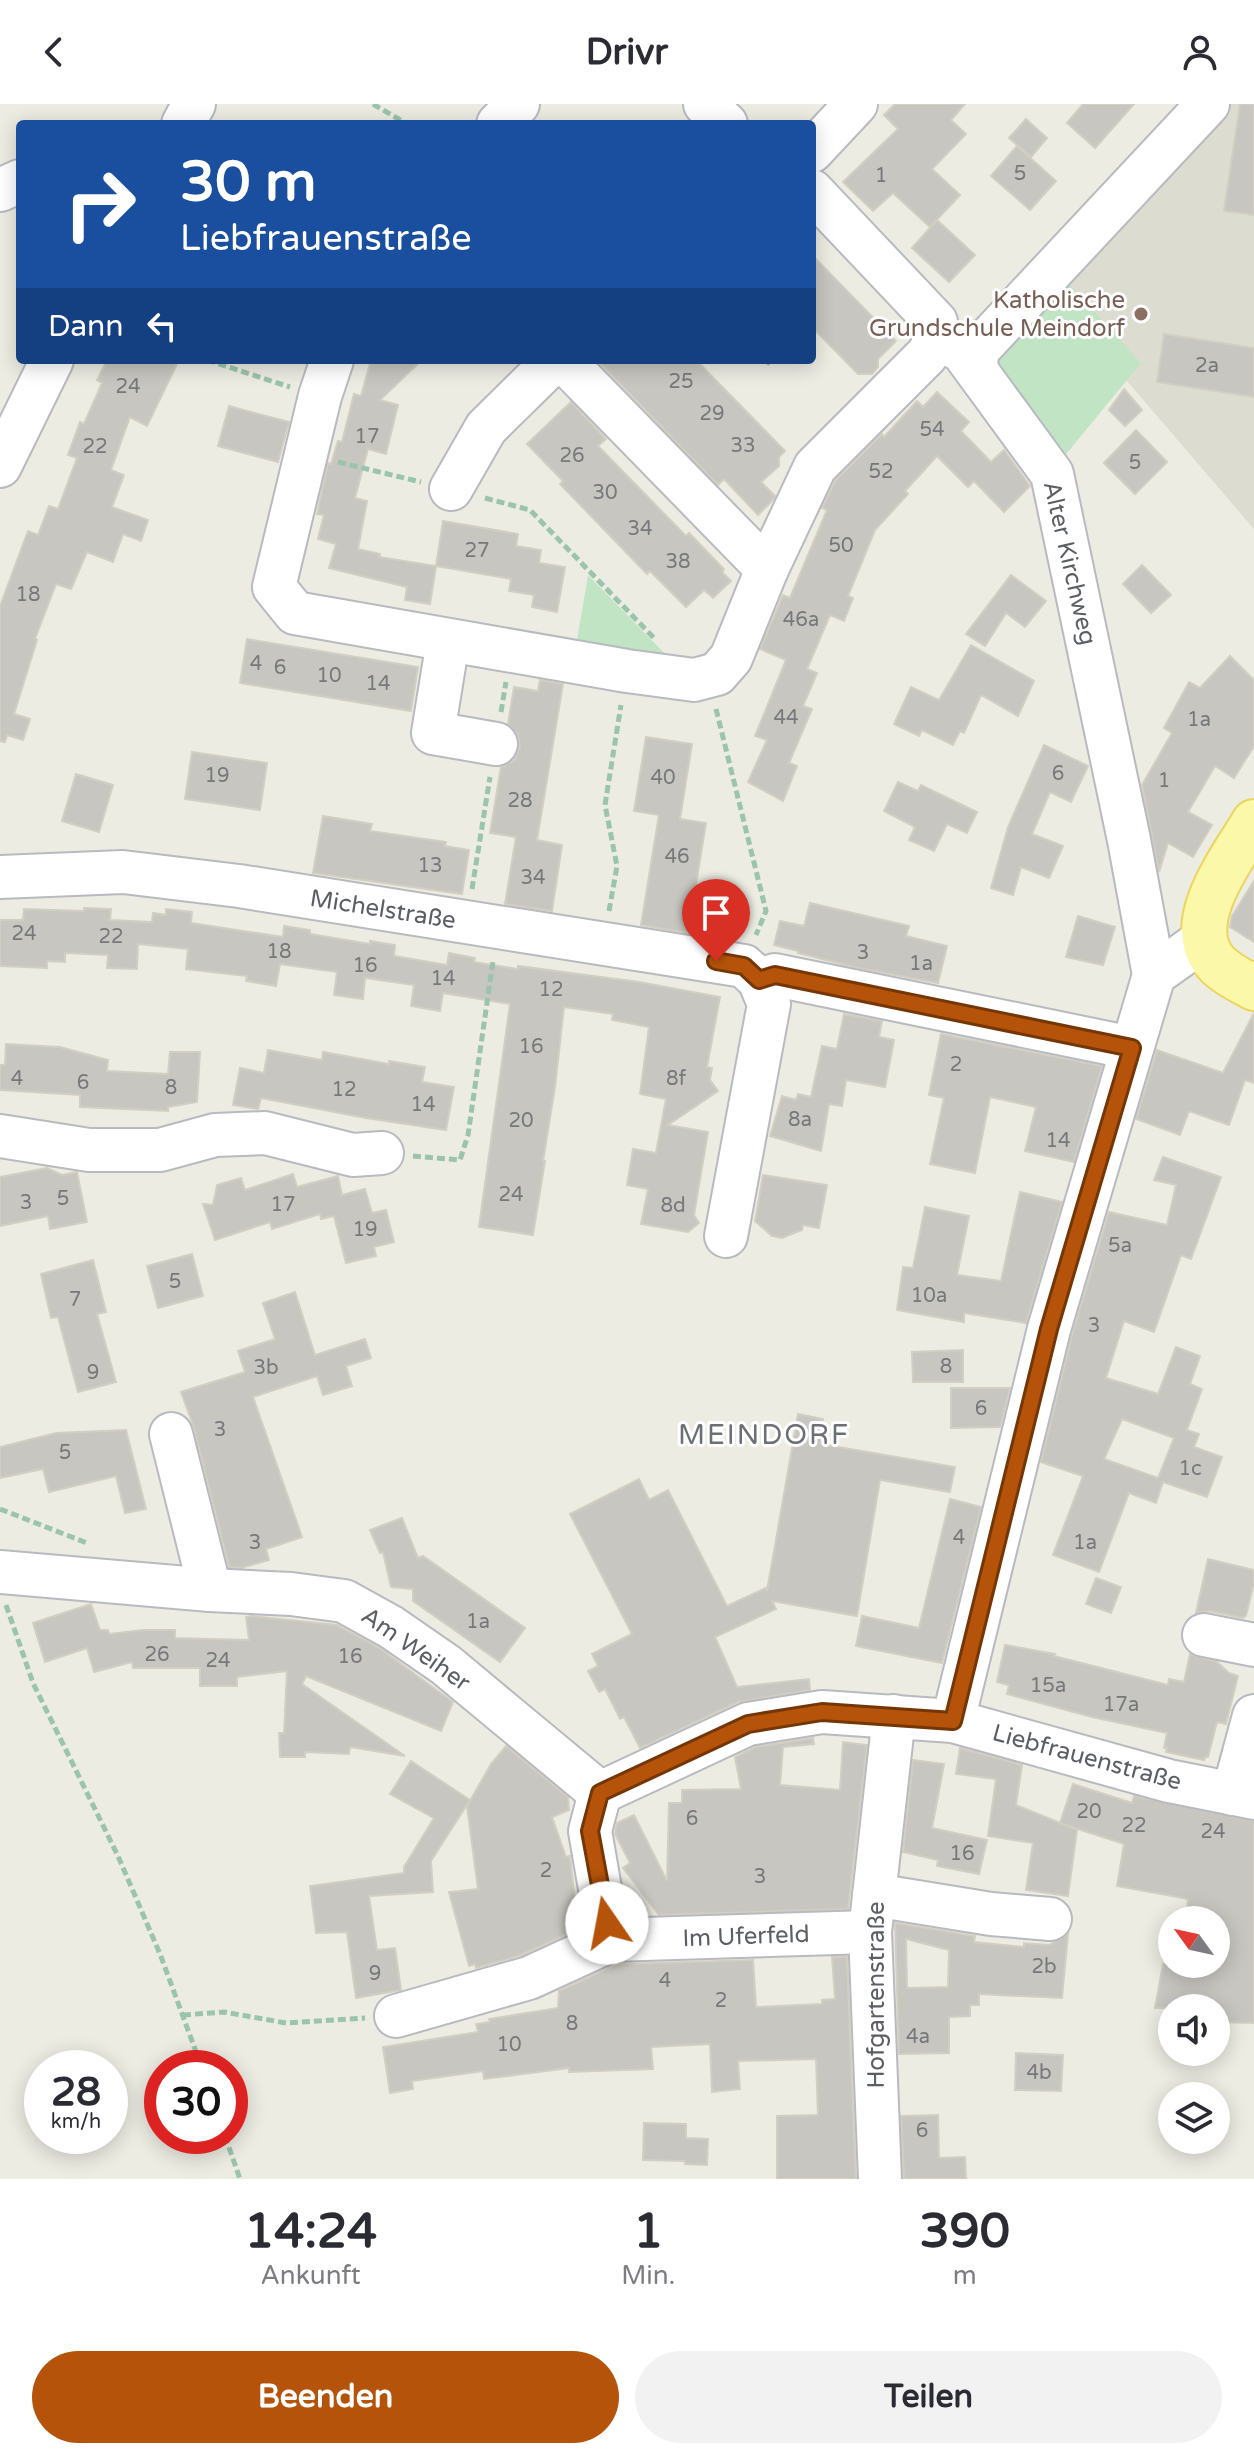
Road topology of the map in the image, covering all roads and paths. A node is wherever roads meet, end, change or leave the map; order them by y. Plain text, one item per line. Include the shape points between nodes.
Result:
1 (373, 104) edge
2 (518, 104) edge
3 (705, 104) edge
4 (856, 104) edge
5 (1208, 104) edge
6 (400, 120) edge
7 (502, 120) edge
8 (722, 120) edge
9 (816, 147) edge
10 (816, 195) edge
11 (938, 339) junction
12 (50, 364) edge
13 (233, 364) edge
14 (551, 364) edge
15 (567, 364) edge
16 (977, 371) junction
17 (326, 378) edge
18 (306, 454) junction
19 (0, 466) edge
20 (451, 489) junction
21 (767, 569) junction
22 (448, 641) junction
23 (511, 651) junction
24 (627, 671) junction
25 (706, 677) junction
26 (496, 744) junction
27 (1254, 822) edge
28 (0, 877) edge
29 (482, 925) junction
30 (1203, 940) junction
31 (603, 944) junction
32 (752, 973) junction
33 (1154, 975) junction
34 (1254, 988) edge
35 (1132, 1048) junction
36 (0, 1136) edge
37 (382, 1153) joint
38 (726, 1236) dead end
39 (171, 1434) dead end
40 (2, 1587) edge
41 (210, 1590) junction
42 (1204, 1635) dead end
43 (1254, 1645) edge
44 (894, 1716) junction
45 (1254, 1716) edge
46 (953, 1721) junction
47 (600, 1793) junction
48 (1243, 1796) edge
49 (872, 1914) junction
50 (1050, 1919) dead end
51 (612, 1940) junction
52 (183, 2015) junction
53 (396, 2016) joint
54 (196, 2050) edge
55 (231, 2154) edge
56 (240, 2179) edge
57 (880, 2179) edge

1 - 6 path
2 - 7 street
3 - 8 street
4 - 9 street
5 - 16 street via 976,352
10 - 11 street, Alter Kirchweg via 936,322
11 - 16 street, Alter Kirchweg via 962,351
11 - 21 street via 815,467
12 - 19 street
13 - 17 path
14 - 20 street via 486,428
15 - 21 street
16 - 33 street, Alter Kirchweg via 1052,474
17 - 18 street
18 - 20 path
18 - 22 street via 274,587 295,613
20 - 25 path via 530,510
21 - 25 street via 731,658
22 - 23 street
22 - 26 street via 433,733
23 - 24 street
23 - 26 path
24 - 25 street
24 - 31 path via 605,805 617,866
25 - 32 path via 766,911
26 - 29 path
27 - 30 main road via 1211,895
28 - 29 street, Michelstraße via 123,872
29 - 31 street, Michelstraße
29 - 37 path via 468,1135 460,1160
30 - 33 street
30 - 34 main road via 1213,960
31 - 32 street, Michelstraße
32 - 35 street, Michelstraße
32 - 38 street via 769,1004
33 - 35 street
35 - 46 street via 1049,1329
36 - 37 street via 89,1150 160,1150 215,1135 265,1133 353,1155
39 - 41 street
40 - 41 street, Am Weiher
40 - 52 path via 33,1683 118,1856
41 - 47 street, Am Weiher via 344,1601 446,1665
42 - 43 street
44 - 46 street, Liebfrauenstraße
44 - 47 street, Liebfrauenstraße via 822,1712 748,1724
44 - 49 street, Hofgartenstraße
45 - 48 street
46 - 48 street, Liebfrauenstraße via 1169,1781
47 - 51 street via 590,1831
49 - 50 street, Im Uferfeld
49 - 51 street, Im Uferfeld
49 - 57 street, Hofgartenstraße
51 - 53 street, Im Uferfeld via 529,1978
52 - 53 path via 224,2012 286,2023
52 - 54 path
55 - 56 path

